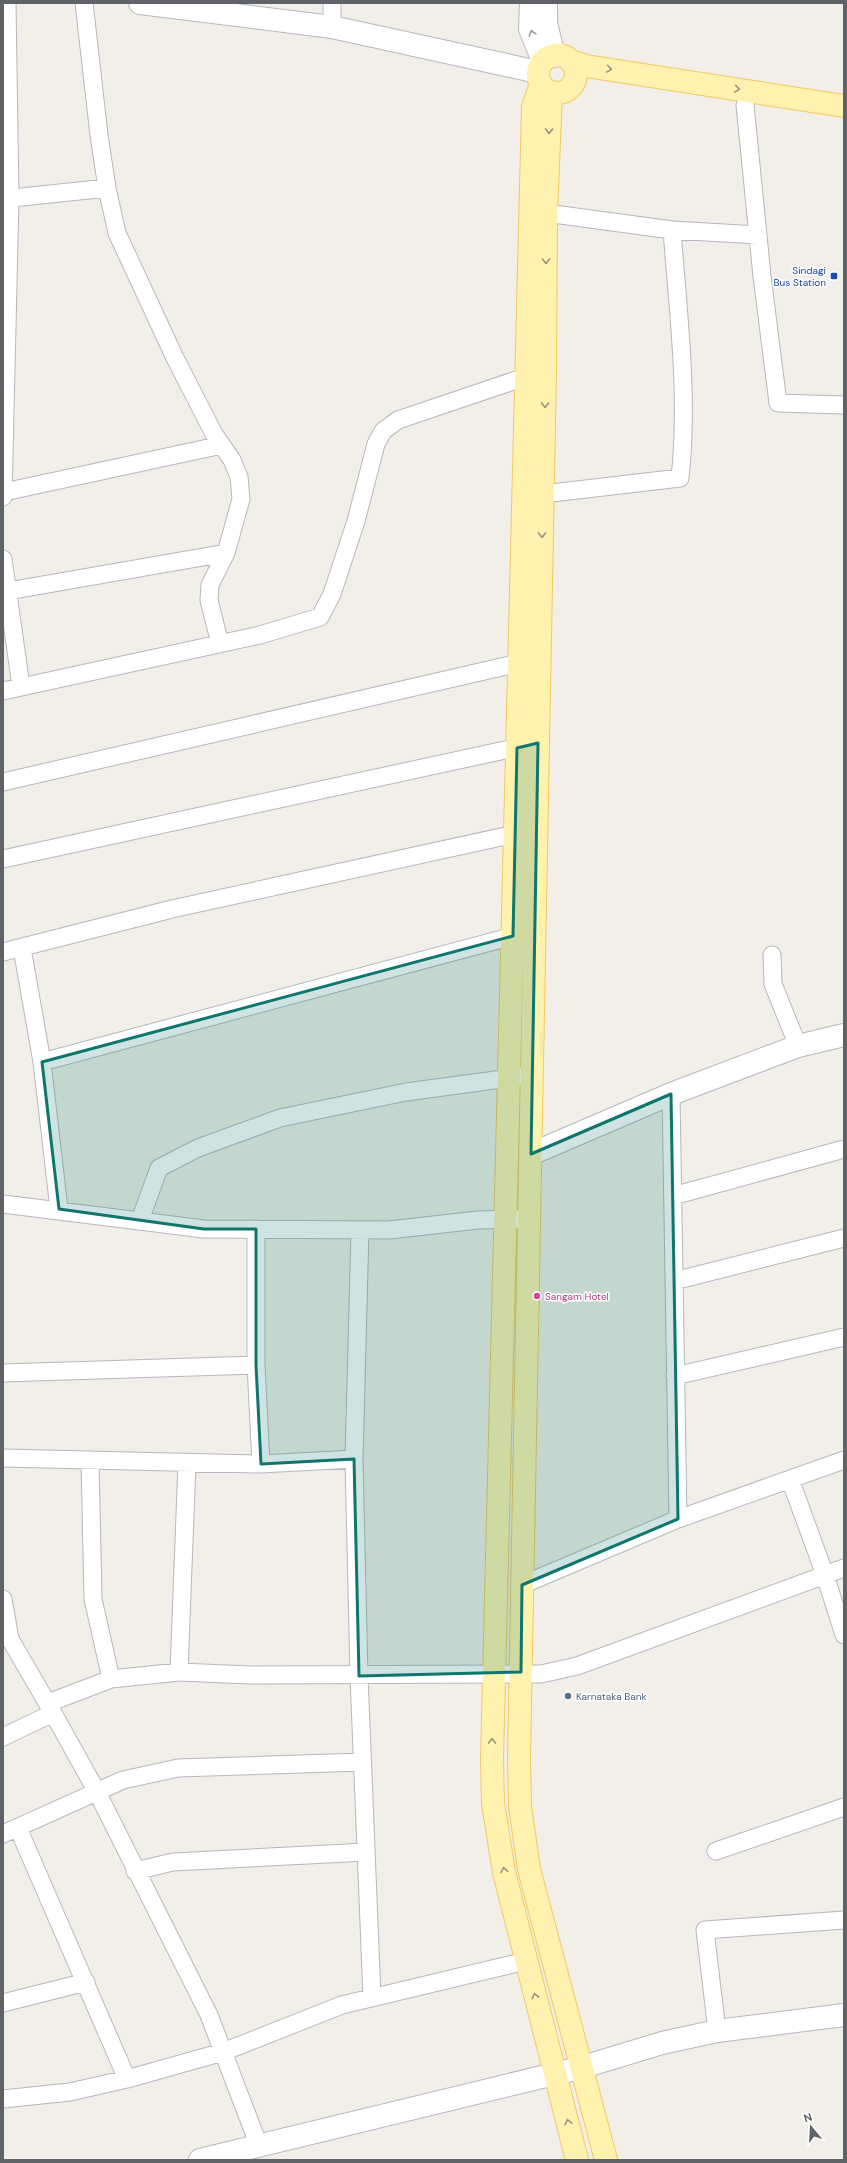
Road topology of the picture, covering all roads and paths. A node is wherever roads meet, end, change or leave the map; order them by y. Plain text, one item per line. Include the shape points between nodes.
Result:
1 (7, 3) edge
2 (84, 3) edge
3 (140, 3) edge
4 (332, 3) edge
5 (531, 3) edge
6 (546, 3) edge
7 (216, 8) edge
8 (332, 27) junction
9 (553, 72) junction
10 (745, 104) junction
11 (844, 106) edge
12 (844, 120) edge
13 (107, 188) junction
14 (6, 199) edge
15 (546, 213) junction
16 (672, 230) junction
17 (758, 235) junction
18 (536, 374) junction
19 (844, 405) edge
20 (222, 445) junction
21 (534, 462) junction
22 (4, 494) edge
23 (543, 494) junction
24 (226, 553) junction
25 (3, 558) edge
26 (8, 591) junction
27 (220, 644) junction
28 (519, 663) junction
29 (21, 686) junction
30 (3, 691) edge
31 (538, 743) junction
32 (517, 748) junction
33 (3, 782) edge
34 (515, 834) junction
35 (3, 859) edge
36 (512, 936) junction
37 (22, 948) junction
38 (3, 952) edge
39 (772, 955) dead end
40 (844, 1035) edge
41 (798, 1046) junction
42 (42, 1062) junction
43 (532, 1075) junction
44 (509, 1078) junction
45 (671, 1094) junction
46 (844, 1149) edge
47 (531, 1154) junction
48 (673, 1196) junction
49 (3, 1204) edge
50 (60, 1209) junction
51 (140, 1220) junction
52 (505, 1220) junction
53 (529, 1220) junction
54 (256, 1229) junction
55 (360, 1230) junction
56 (844, 1238) edge
57 (674, 1281) junction
58 (844, 1336) edge
59 (256, 1365) junction
60 (3, 1373) edge
61 (675, 1376) junction
62 (3, 1458) edge
63 (354, 1459) junction
64 (90, 1460) junction
65 (844, 1460) edge
66 (187, 1463) junction
67 (261, 1464) junction
68 (790, 1479) junction
69 (678, 1519) junction
70 (844, 1568) edge
71 (825, 1575) junction
72 (522, 1585) junction
73 (3, 1599) edge
74 (844, 1635) edge
75 (6, 1640) edge
76 (179, 1672) junction
77 (521, 1672) junction
78 (494, 1673) junction
79 (359, 1676) junction
80 (111, 1679) junction
81 (51, 1708) junction
82 (3, 1737) edge
83 (362, 1762) junction
84 (96, 1792) junction
85 (844, 1807) edge
86 (10, 1831) edge
87 (716, 1851) dead end
88 (366, 1852) junction
89 (135, 1871) junction
90 (844, 1920) edge
91 (526, 1961) junction
92 (86, 1982) junction
93 (372, 1997) junction
94 (3, 2003) edge
95 (844, 2015) edge
96 (717, 2031) junction
97 (223, 2052) junction
98 (583, 2067) junction
99 (555, 2074) junction
100 (127, 2079) junction
101 (3, 2099) edge
102 (259, 2146) junction
103 (200, 2160) edge
104 (577, 2160) edge
105 (606, 2160) edge

1 - 14 street
2 - 13 street
3 - 7 street
4 - 8 street
9 -> 5 street via 530,29
6 - 9 street via 546,23
7 - 8 street
8 - 9 street
9 - 10 main road
9 -> 11 main road via 586,66
9 -> 15 main road
9 - 18 main road via 533,107
10 - 12 main road
10 - 17 street
13 - 14 street
13 - 20 street via 117,233 175,358
14 - 22 street
15 - 16 street
15 -> 18 main road
16 - 17 street
16 - 23 street via 684,405 680,478
17 - 19 street via 778,403
18 - 21 main road
18 - 27 street via 398,420 383,431 376,444 356,521 332,594 320,617
20 - 22 street
20 - 24 street via 239,477 241,499
21 - 23 main road
21 - 28 main road
23 -> 31 main road
24 - 26 street
24 - 27 street via 210,585 209,600
25 - 26 street
26 - 29 street
27 - 29 street
28 - 32 main road
28 - 33 street
29 - 30 street
31 - 32 street
31 - 43 main road
32 - 34 main road
32 - 35 street
34 - 36 main road
34 - 37 street via 172,909
36 - 42 street
36 - 44 main road
37 - 38 street
37 - 42 street
39 - 41 street via 773,984
40 - 41 street
41 - 45 street
42 - 50 street
43 - 44 street
43 - 47 main road
44 - 51 street via 406,1092 280,1118 198,1148 159,1168
44 - 52 main road
45 - 47 street
45 - 48 street
46 - 48 street
47 - 53 main road
48 - 57 street
49 - 50 street
50 - 51 street
51 - 54 street via 204,1229
52 - 53 street
52 - 55 street
52 - 78 main road
53 - 72 main road
54 - 55 street
54 - 59 street
55 - 63 street
56 - 57 street
57 - 61 street
58 - 61 street
59 - 60 street
59 - 67 street
61 - 69 street
62 - 64 street
63 - 67 street
63 - 79 street
64 - 66 street
64 - 80 street via 93,1599
65 - 68 street
66 - 67 street
66 - 76 street
68 - 69 street
68 - 71 street
69 - 72 street
70 - 71 street
71 - 74 street
71 - 77 street via 577,1666 541,1674
72 - 77 main road
73 - 75 street
75 - 81 street
76 - 79 street
76 - 80 street
77 - 78 street
77 - 98 main road via 520,1806 524,1836 531,1876
78 - 79 street
91 -> 78 main road via 504,1872 493,1803
79 - 83 street
80 - 81 street
81 - 82 street
81 - 84 street
83 - 84 street via 178,1768 123,1780
83 - 88 street
84 - 86 street
84 - 89 street
85 - 87 street
86 - 92 street
88 - 89 street via 173,1862
88 - 93 street
89 - 97 street via 209,2015
90 - 96 street via 705,1930
91 - 93 street
99 -> 91 main road
92 - 94 street
92 - 100 street
93 - 97 street via 342,2005
95 - 96 street
96 - 98 street via 662,2043
97 - 100 street
97 - 102 street
98 - 99 street
98 - 105 main road
99 - 102 street
104 -> 99 main road
100 - 101 street via 70,2092
102 - 103 street

